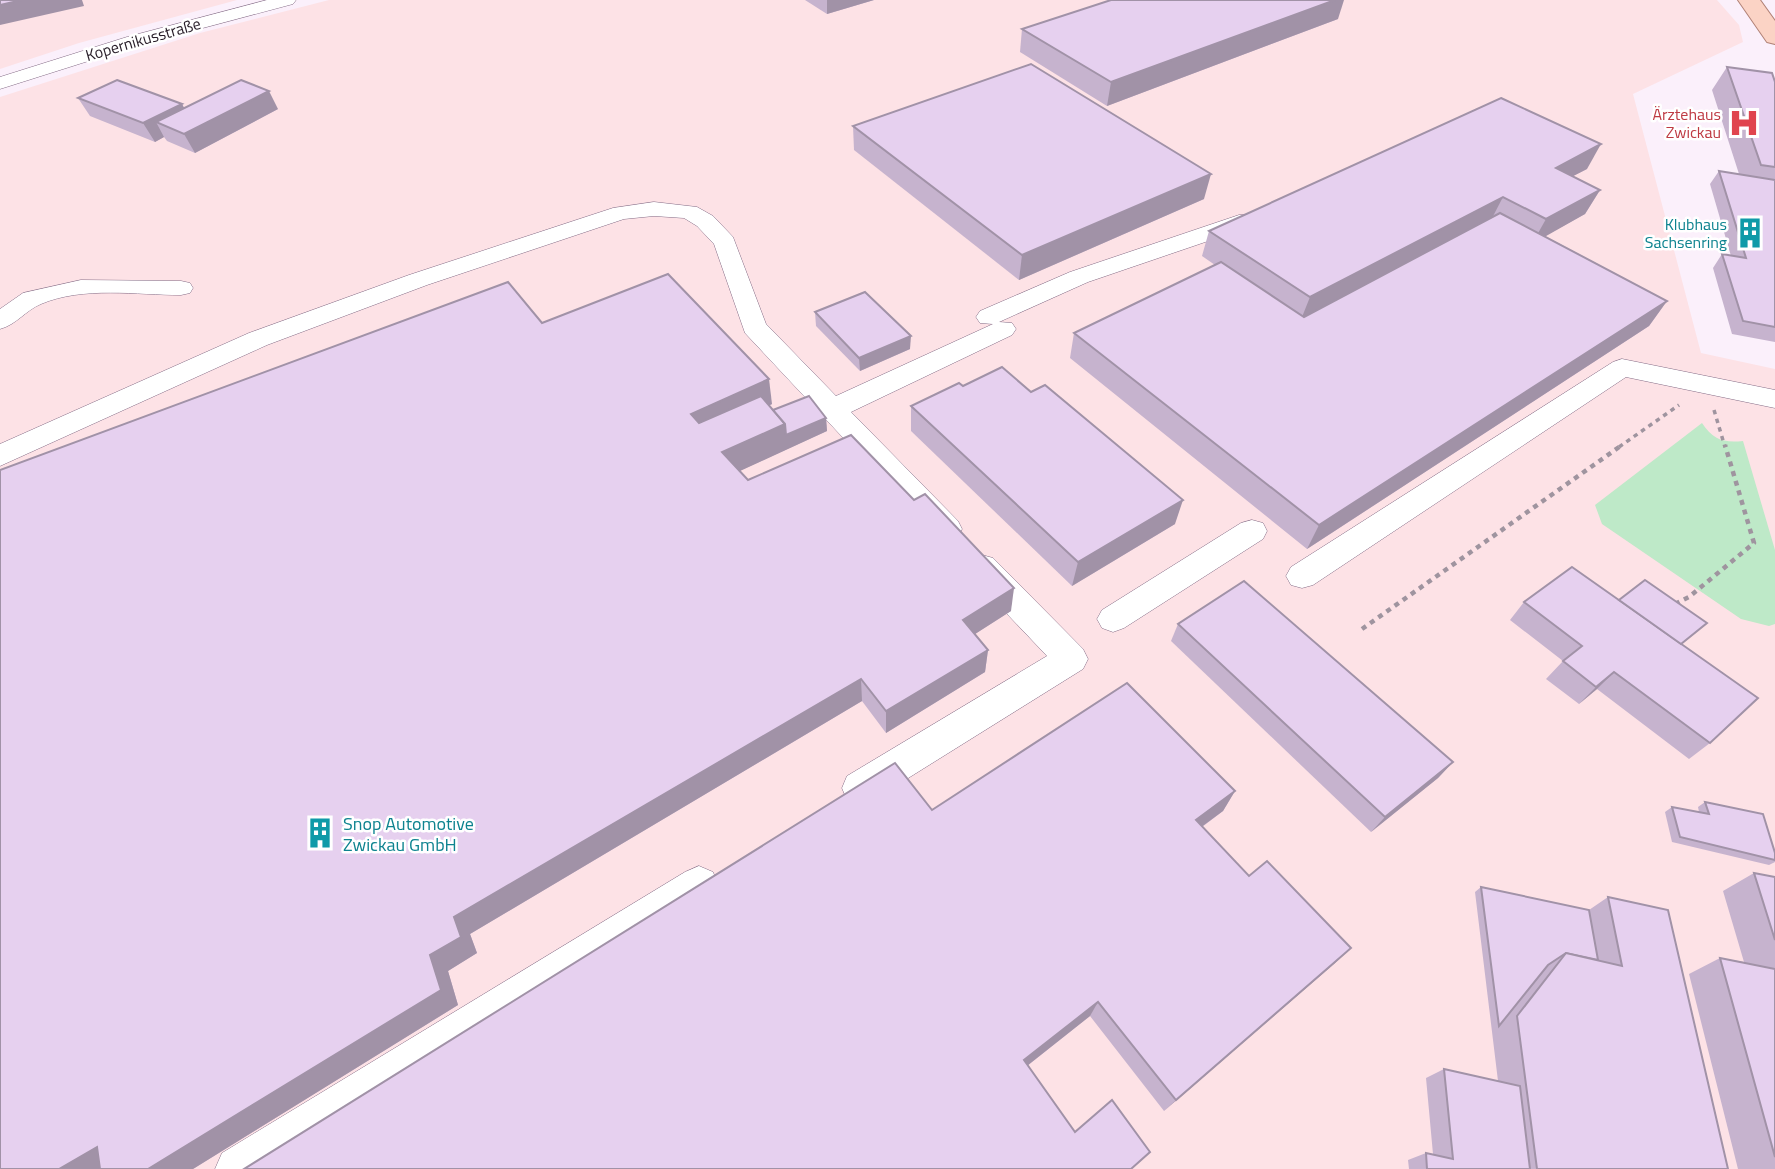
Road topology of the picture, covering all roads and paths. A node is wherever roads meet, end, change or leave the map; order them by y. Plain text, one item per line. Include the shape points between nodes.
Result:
1 (1749, 0) edge
2 (283, 1) edge
3 (1775, 37) edge
4 (0, 83) edge
5 (1270, 209) edge
6 (181, 289) dead end
7 (0, 321) edge
8 (1710, 395) junction
9 (1775, 399) edge
10 (833, 409) junction
11 (0, 456) edge
12 (1252, 531) dead end
13 (1302, 576) dead end
14 (1669, 607) edge
15 (1113, 619) dead end
16 (1362, 629) dead end
17 (827, 808) edge
18 (722, 872) edge
19 (238, 1169) edge

1 - 3 main road
2 - 4 street, Kopernikusstraße
5 - 10 street via 1079,277
6 - 7 street via 81,287 32,298
8 - 9 street
8 - 13 street via 1622,368
8 - 14 path via 1754,543 1689,597
8 - 16 path
10 - 11 street via 754,327 725,242 689,212 654,209 621,214 418,280 258,339
10 - 17 street via 1071,659
12 - 15 street
18 - 19 street

